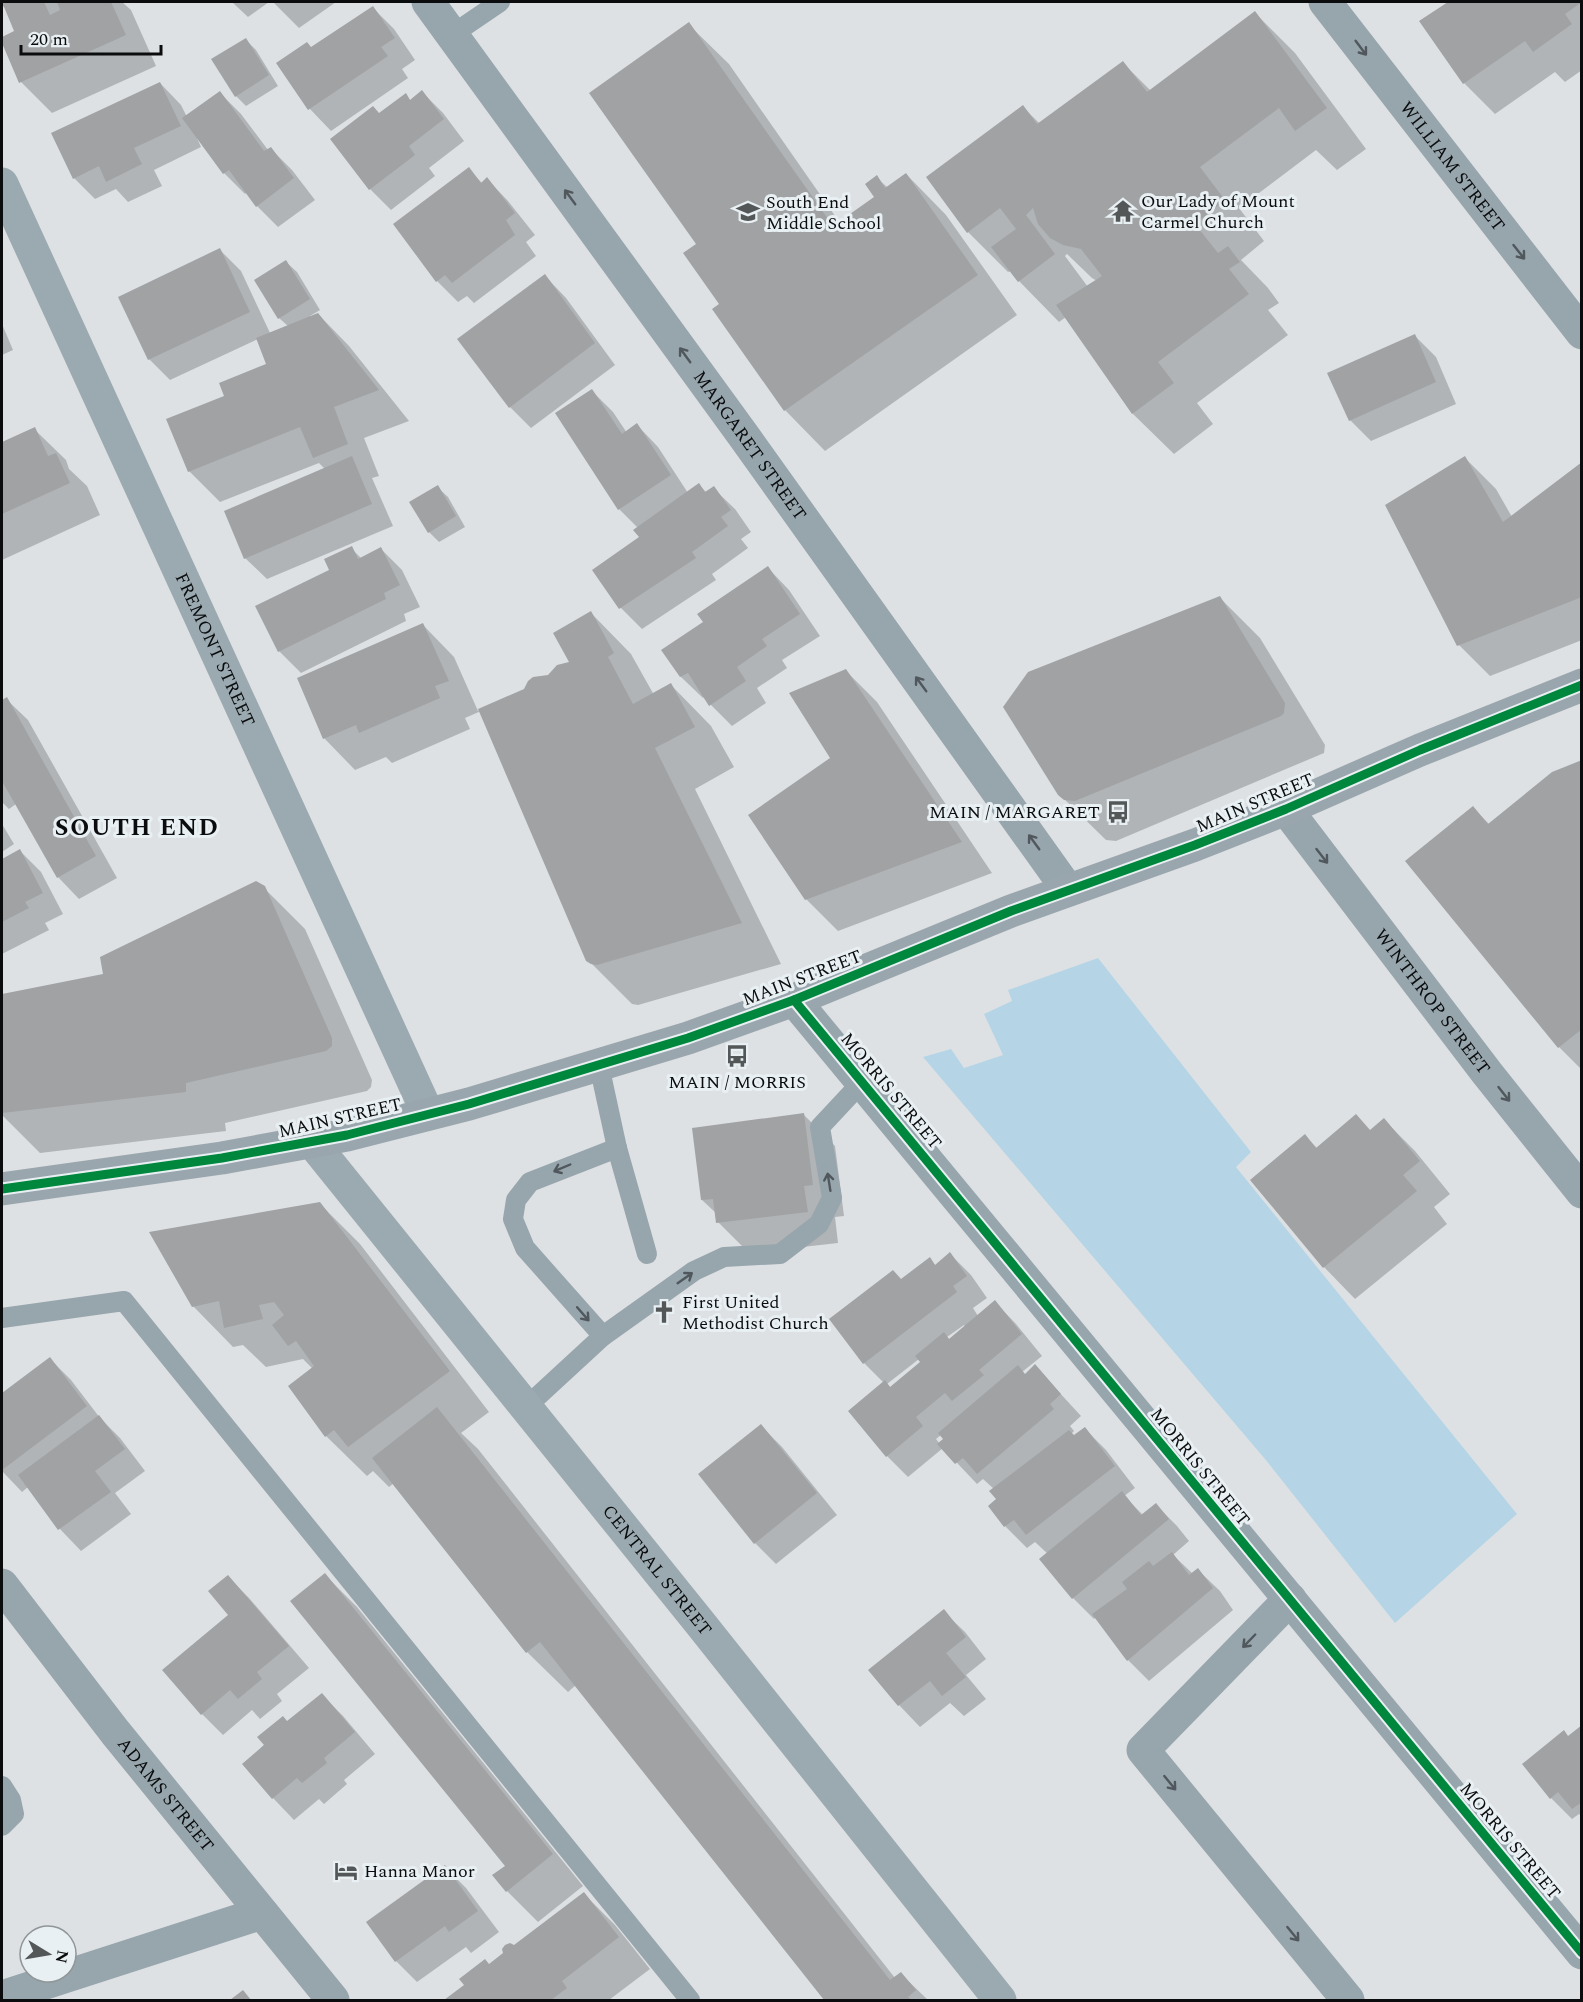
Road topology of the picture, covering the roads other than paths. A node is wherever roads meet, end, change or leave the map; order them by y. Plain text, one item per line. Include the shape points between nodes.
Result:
1 (428, 2) edge
2 (500, 2) edge
3 (1325, 2) edge
4 (453, 34) junction
5 (2, 184) edge
6 (1581, 333) edge
7 (1581, 685) edge
8 (1286, 809) junction
9 (1068, 890) junction
10 (794, 1000) junction
11 (599, 1065) junction
12 (862, 1082) junction
13 (428, 1114) junction
14 (312, 1142) junction
15 (616, 1148) junction
16 (2, 1189) edge
17 (1581, 1192) edge
18 (647, 1254) dead end
19 (2, 1318) edge
20 (603, 1336) junction
21 (526, 1407) junction
22 (2, 1586) edge
23 (1290, 1599) junction
24 (2, 1786) edge
25 (2, 1826) edge
26 (262, 1913) junction
27 (1581, 1953) edge
28 (2, 1997) edge
29 (333, 2001) edge
30 (690, 2001) edge
31 (1000, 2001) edge
32 (1348, 2001) edge

1 - 4 street, MARGARET STREET
2 - 4 lane
3 -> 6 street, WILLIAM STREET
9 -> 4 street, MARGARET STREET
5 - 13 main road, FREMONT STREET
7 - 8 main road, MAIN STREET via 1371,770
8 - 9 main road, MAIN STREET
8 -> 17 street, WINTHROP STREET
9 - 10 main road, MAIN STREET
10 - 11 main road, MAIN STREET
10 - 12 street, MORRIS STREET
11 - 13 main road, MAIN STREET
11 - 15 lane
20 -> 12 lane via 694,1271 724,1257 780,1254 819,1224 832,1198 820,1127
12 - 23 street, MORRIS STREET
13 - 14 main road, MAIN STREET
14 - 16 main road, MAIN STREET
14 - 21 main road, CENTRAL STREET
15 - 18 lane
15 -> 20 lane via 530,1182 516,1200 513,1218 525,1248
19 - 30 lane via 124,1301
20 - 21 lane
21 - 31 main road, CENTRAL STREET
22 - 26 street, ADAMS STREET
23 - 27 street, MORRIS STREET
23 -> 32 street via 1143,1750
24 - 25 lane via 14,1815
26 - 28 street
26 - 29 street, ADAMS STREET

